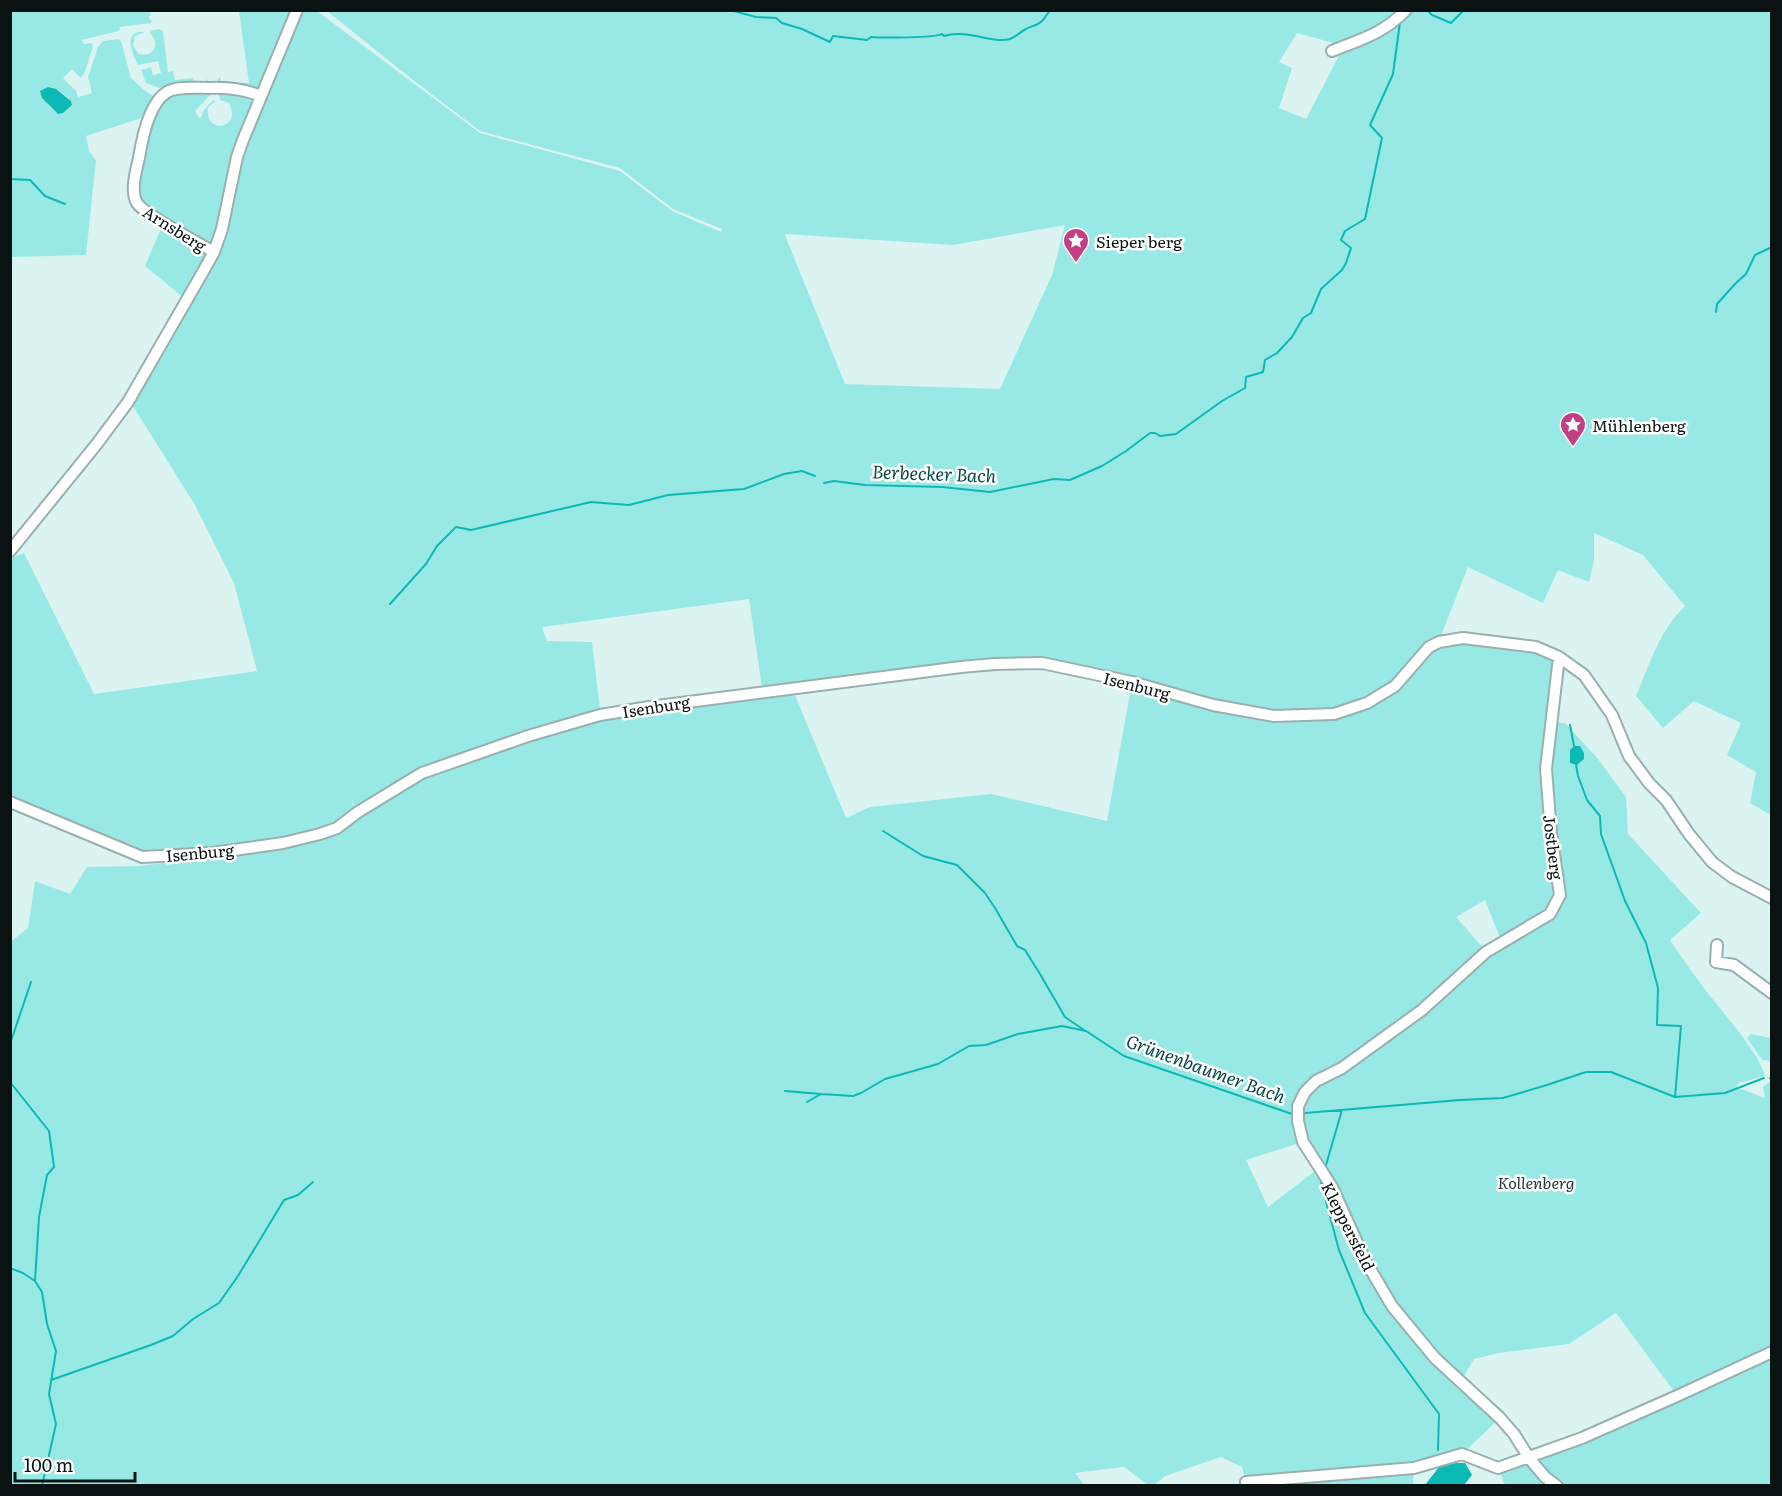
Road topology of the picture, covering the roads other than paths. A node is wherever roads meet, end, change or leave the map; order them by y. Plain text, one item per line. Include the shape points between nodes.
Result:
1 (297, 10) edge
2 (1406, 10) edge
3 (1332, 51) dead end
4 (261, 96) junction
5 (214, 252) junction
6 (10, 551) edge
7 (1559, 657) junction
8 (10, 802) edge
9 (1772, 898) edge
10 (1717, 945) dead end
11 (1452, 983) joint
12 (1772, 993) edge
13 (1772, 1352) edge
14 (1529, 1458) junction
15 (1246, 1482) dead end
16 (1557, 1485) edge

1 - 4 street
2 - 3 street via 1377,34
4 - 5 street via 237,157
4 - 5 street, Arnsberg via 226,88 168,91 145,130 134,189 136,202 150,215
5 - 6 street via 128,402
7 - 8 street, Isenburg via 1536,647 1462,638 1439,642 1429,647 1395,686 1367,703 1334,714 1274,716 1042,663 995,664 847,680 649,707 600,715 422,773 337,828 321,834 213,853 142,857
7 - 9 street via 1584,675 1612,715 1629,756 1712,862
7 - 11 street, Jostberg via 1546,769 1560,895 1550,914 1486,952
10 - 12 street via 1716,962 1734,964
11 - 14 street, Kleppersfeld via 1422,1010 1342,1068 1316,1081 1298,1106 1298,1121 1303,1142 1332,1187 1365,1260 1392,1306 1435,1358 1500,1418
13 - 14 street via 1603,1429
14 - 15 street via 1498,1468 1462,1454 1414,1468
14 - 16 street, Kleppersfeld

